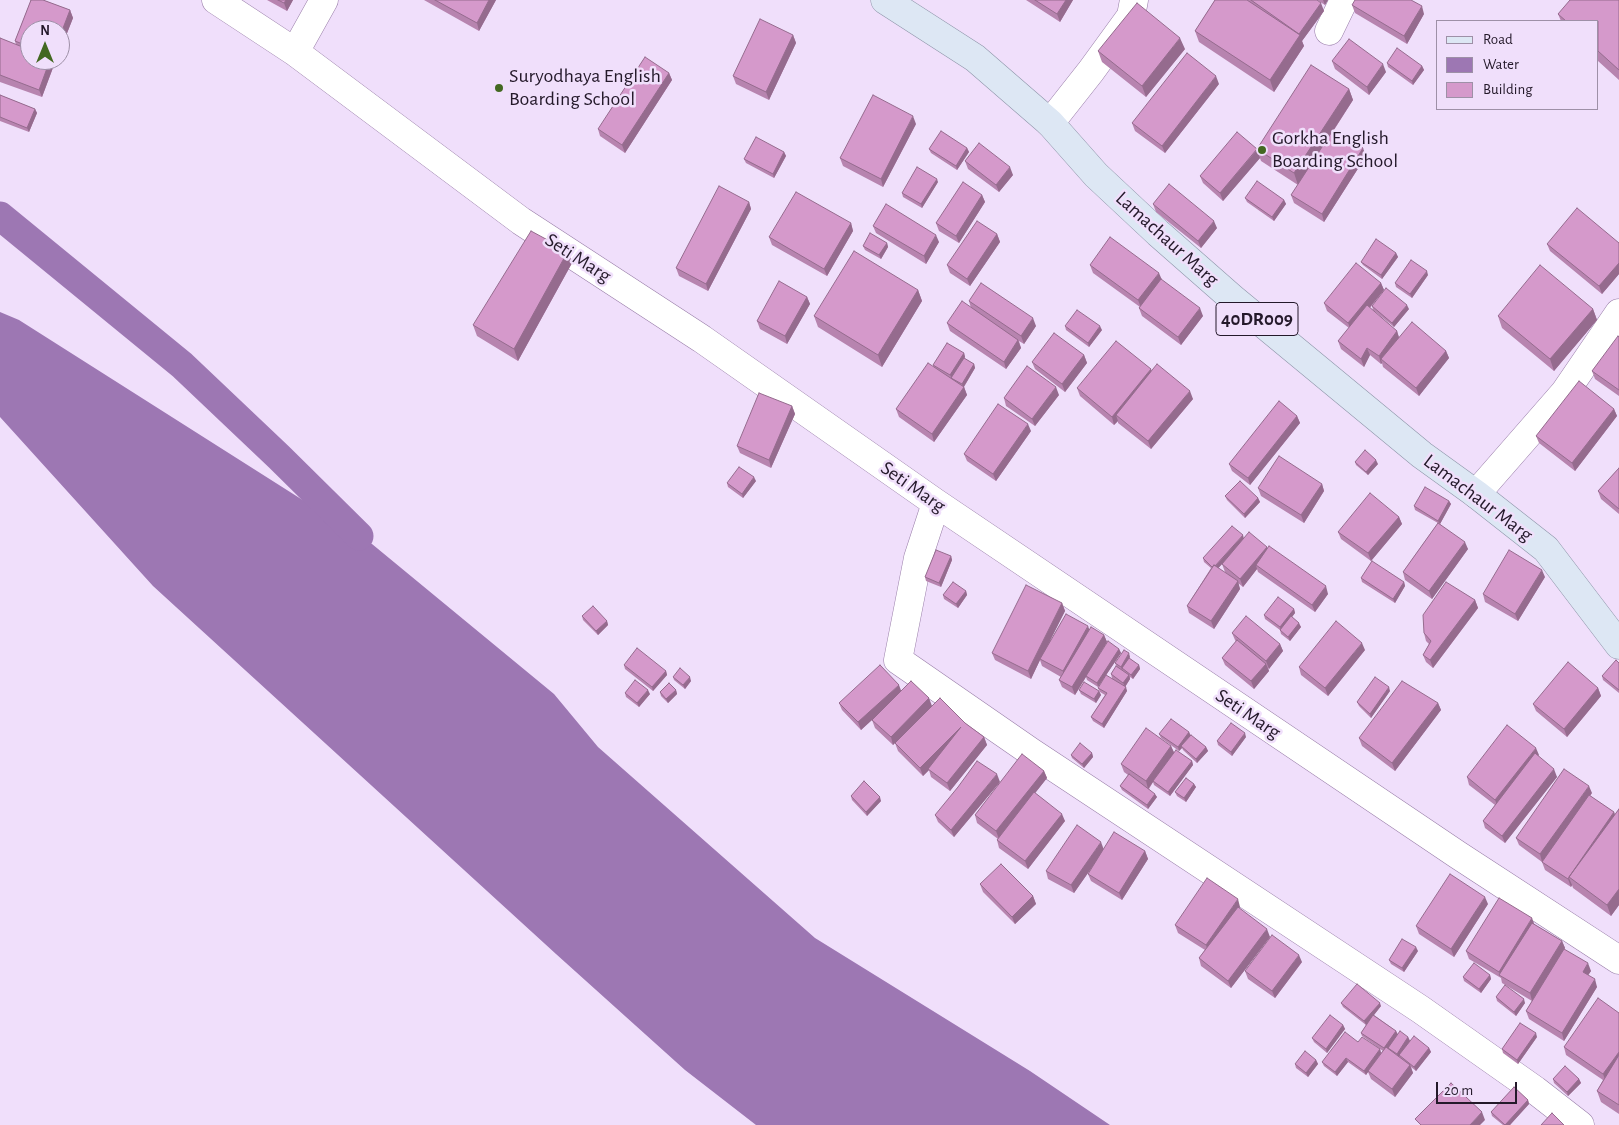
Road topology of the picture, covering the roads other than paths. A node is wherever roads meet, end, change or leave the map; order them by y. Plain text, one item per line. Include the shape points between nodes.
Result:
1 (216, 0) edge
2 (324, 0) edge
3 (885, 0) edge
4 (1134, 0) edge
5 (1344, 0) edge
6 (1329, 31) dead end
7 (295, 52) junction
8 (1050, 123) junction
9 (1619, 313) edge
10 (1476, 494) junction
11 (936, 503) junction
12 (1619, 645) edge
13 (1619, 960) edge
14 (1580, 1125) edge

1 - 7 street, Seti Marg
2 - 7 street
3 - 8 main road, Lamachaur Marg / 40DR009 via 975,58
4 - 8 street via 1131,16
5 - 6 street
7 - 11 street, Seti Marg via 521,221 702,339
8 - 10 main road, Lamachaur Marg / 40DR009 via 1096,175 1232,298 1422,456
9 - 10 street via 1565,392
10 - 12 main road, Lamachaur Marg / 40DR009 via 1546,549
11 - 13 street, Seti Marg via 1458,856
11 - 14 street via 918,558 898,660 1031,752 1420,1009

